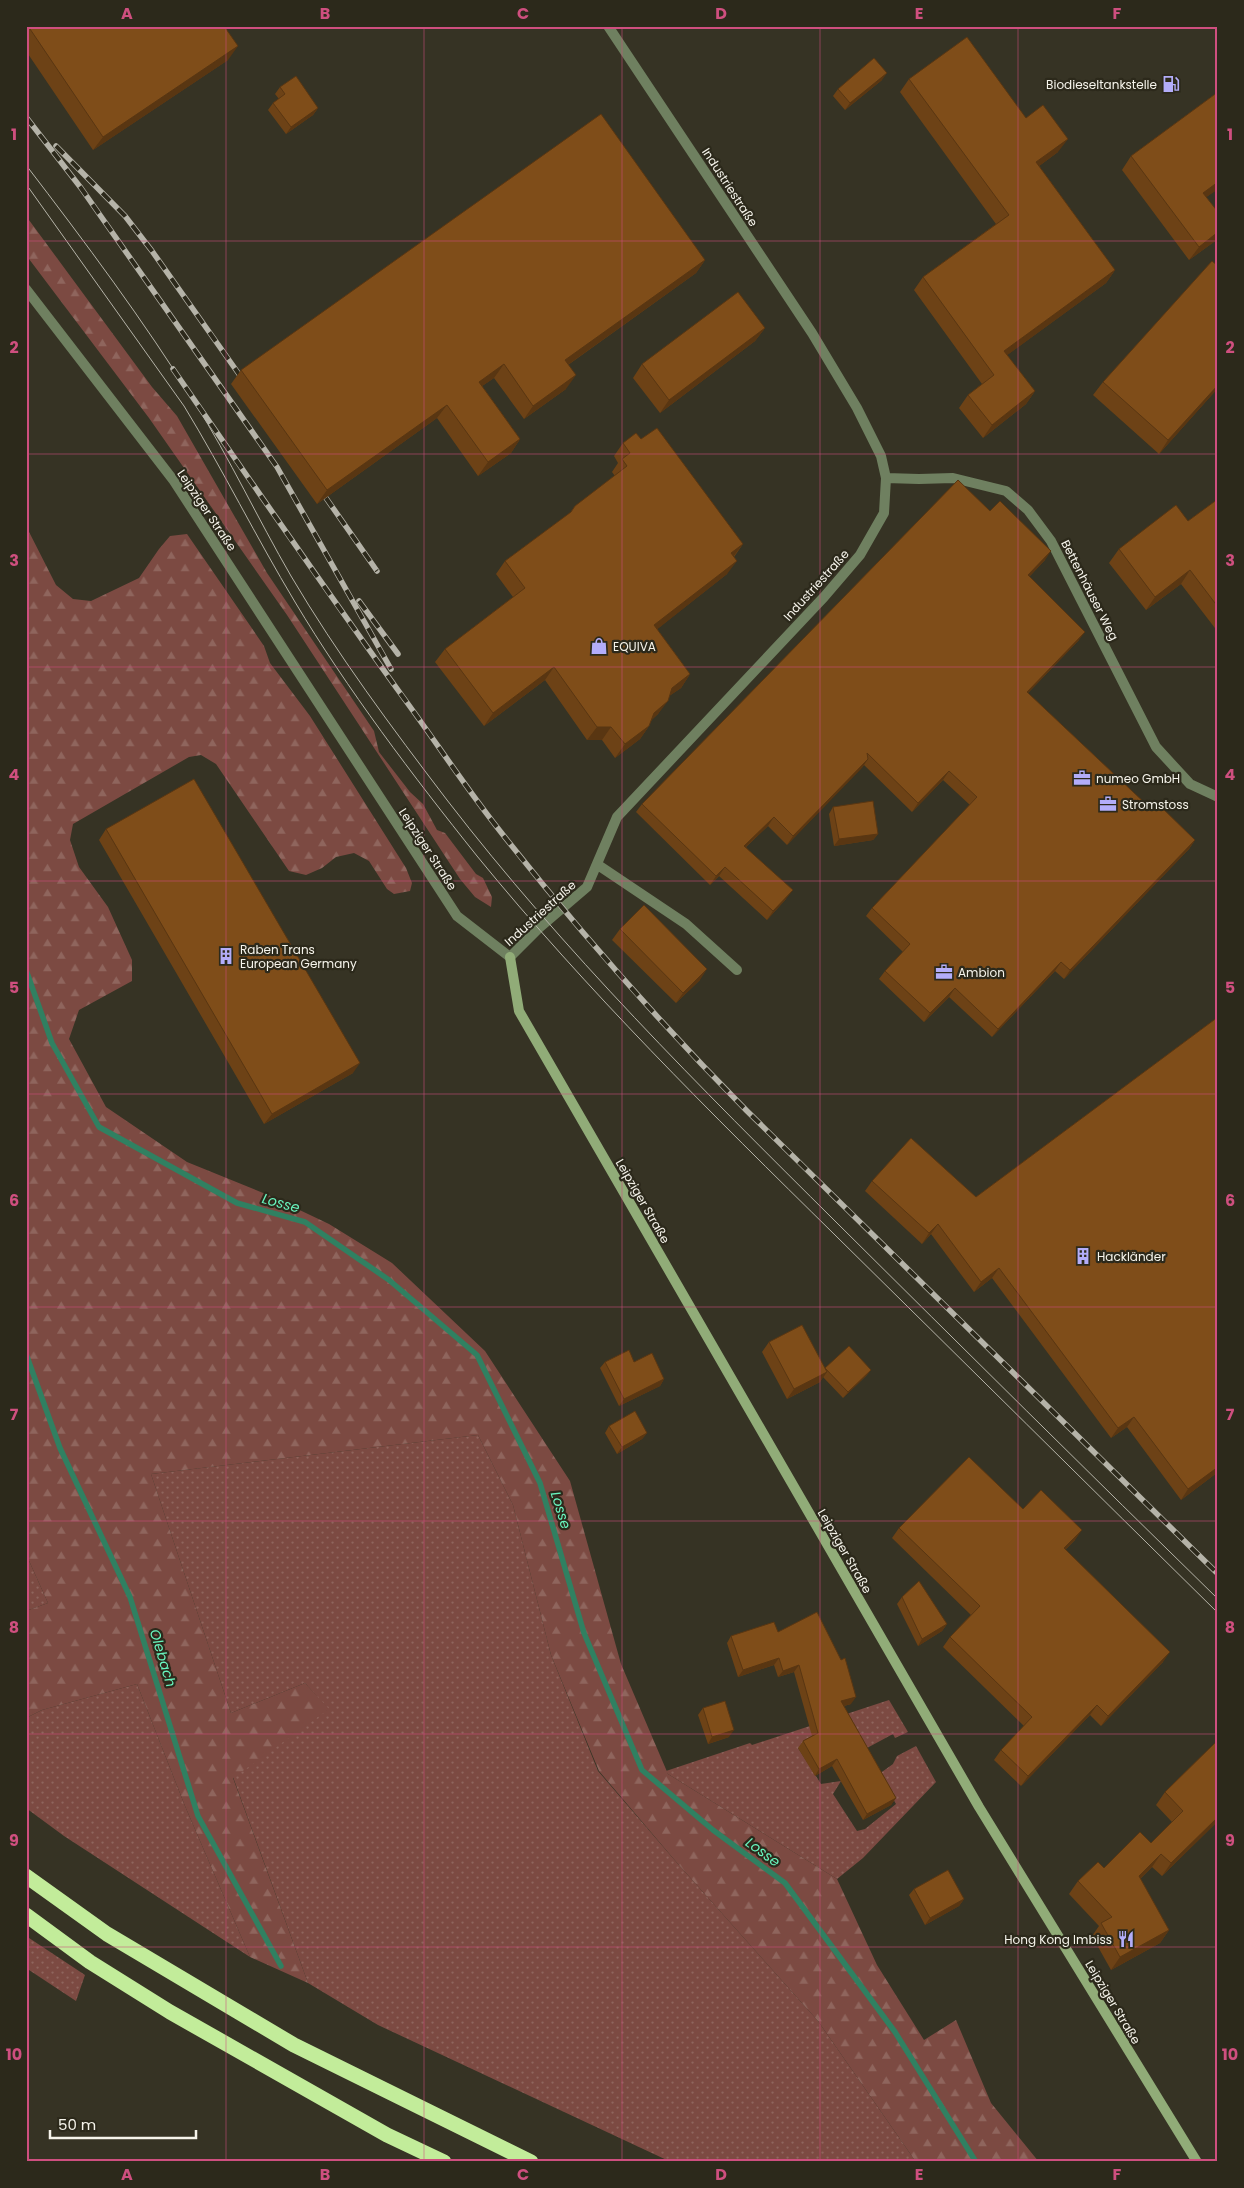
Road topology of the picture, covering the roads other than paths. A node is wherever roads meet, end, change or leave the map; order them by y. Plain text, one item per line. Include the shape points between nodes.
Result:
1 (608, 26) edge
2 (26, 289) edge
3 (886, 478) junction
4 (1218, 797) edge
5 (598, 865) junction
6 (510, 957) junction
7 (737, 970) dead end
8 (26, 1876) edge
9 (26, 1916) edge
10 (444, 2162) edge
11 (531, 2162) edge
12 (1197, 2162) edge

1 - 3 street, Industriestraße via 812,333 857,408 881,456
2 - 6 street, Leipziger Straße via 174,481 456,916
3 - 4 street, Bettenhäuser Weg via 953,478 1006,491 1028,510 1051,541 1156,748 1190,784
3 - 5 street, Industriestraße via 884,513 860,555 617,817
5 - 6 street, Industriestraße via 587,887
5 - 7 street via 686,924
6 - 12 street, Leipziger Straße via 519,1011 974,1799
8 - 11 highway via 106,1934 294,2045
9 - 10 highway via 90,1962 170,2012 387,2135

